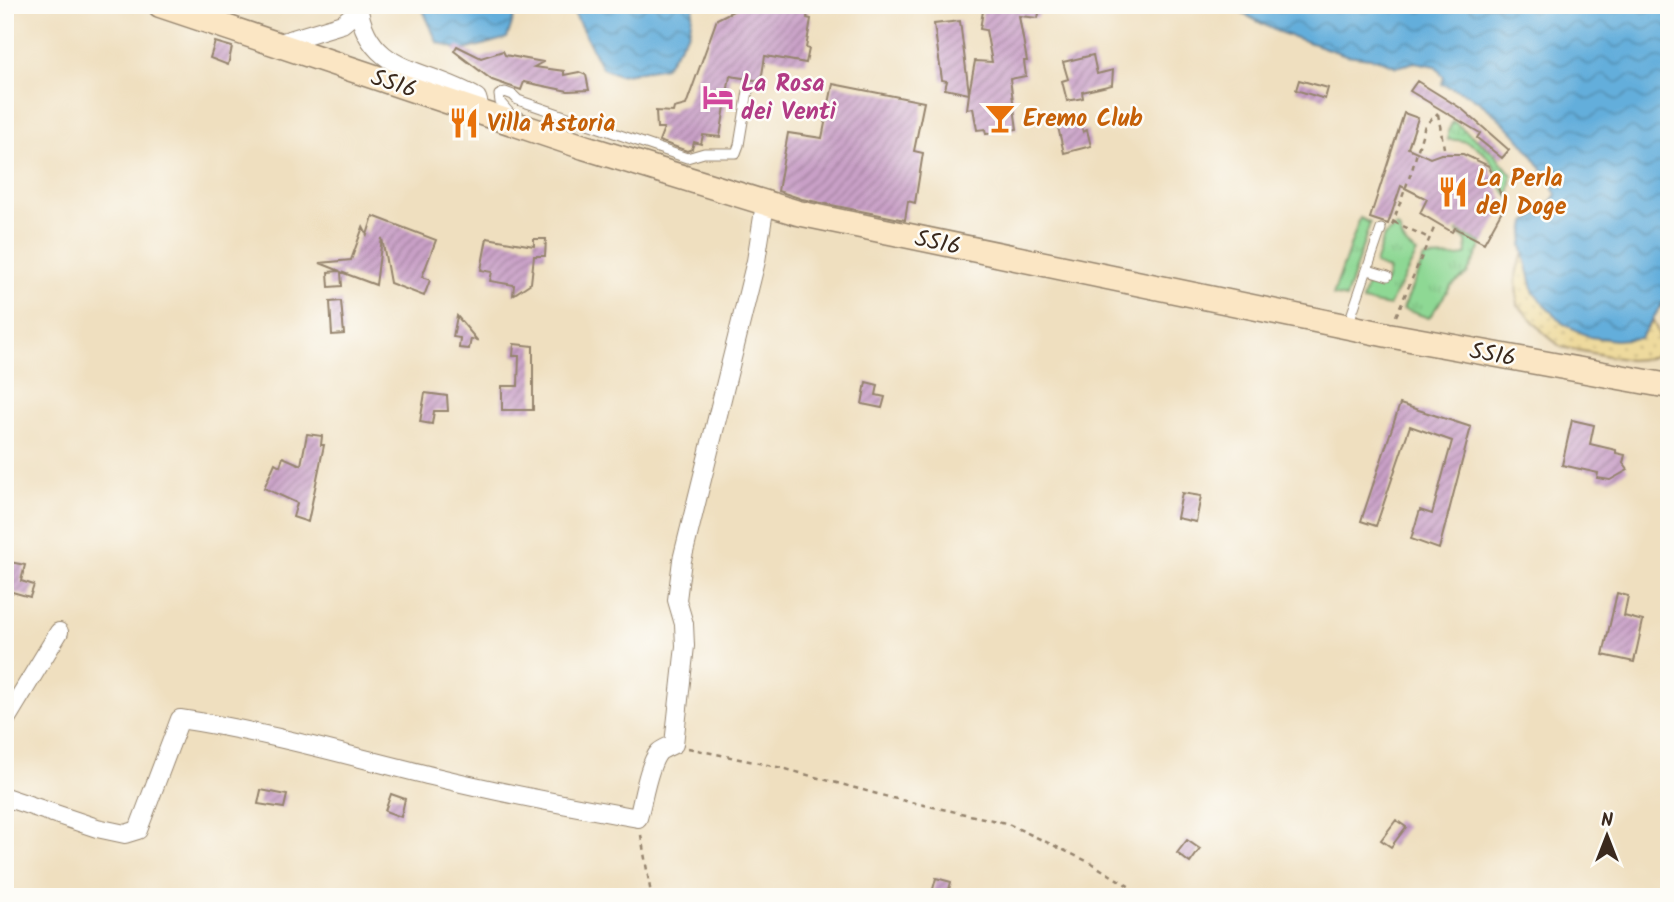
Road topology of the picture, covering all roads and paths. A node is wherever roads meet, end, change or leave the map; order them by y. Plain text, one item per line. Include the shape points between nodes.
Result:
1 (160, 5) edge
2 (358, 8) edge
3 (276, 44) junction
4 (748, 91) dead end
5 (481, 112) junction
6 (519, 124) junction
7 (1444, 148) dead end
8 (765, 204) junction
9 (1394, 222) junction
10 (1435, 226) dead end
11 (1381, 229) joint
12 (1429, 238) junction
13 (1368, 270) junction
14 (1388, 276) dead end
15 (1348, 327) junction
16 (1388, 335) junction
17 (1669, 386) edge
18 (59, 632) dead end
19 (5, 721) edge
20 (674, 744) junction
21 (5, 797) edge
22 (638, 818) junction
23 (650, 897) edge
24 (1137, 897) edge

1 - 3 main road, SS16
2 - 3 street via 342,24
2 - 5 street via 378,53 461,88 477,99
3 - 5 main road, SS16
4 - 6 lane via 739,145 736,153 727,155 704,153 687,158 505,92 499,95
5 - 6 main road, SS16
6 - 8 main road, SS16
7 - 9 path via 1438,113 1425,125
8 - 15 main road, SS16
8 - 20 street via 756,261 682,560 677,600 685,646
9 - 11 path via 1387,230
9 - 12 path
10 - 12 path
11 - 13 lane
12 - 16 path
13 - 14 lane
13 - 15 lane
15 - 16 main road, SS16
16 - 17 main road, SS16
18 - 19 street
20 - 22 street via 660,751 650,768
20 - 24 path via 1006,823 1091,863 1130,887
21 - 22 street via 97,828 125,834 138,831 180,719
22 - 23 path

